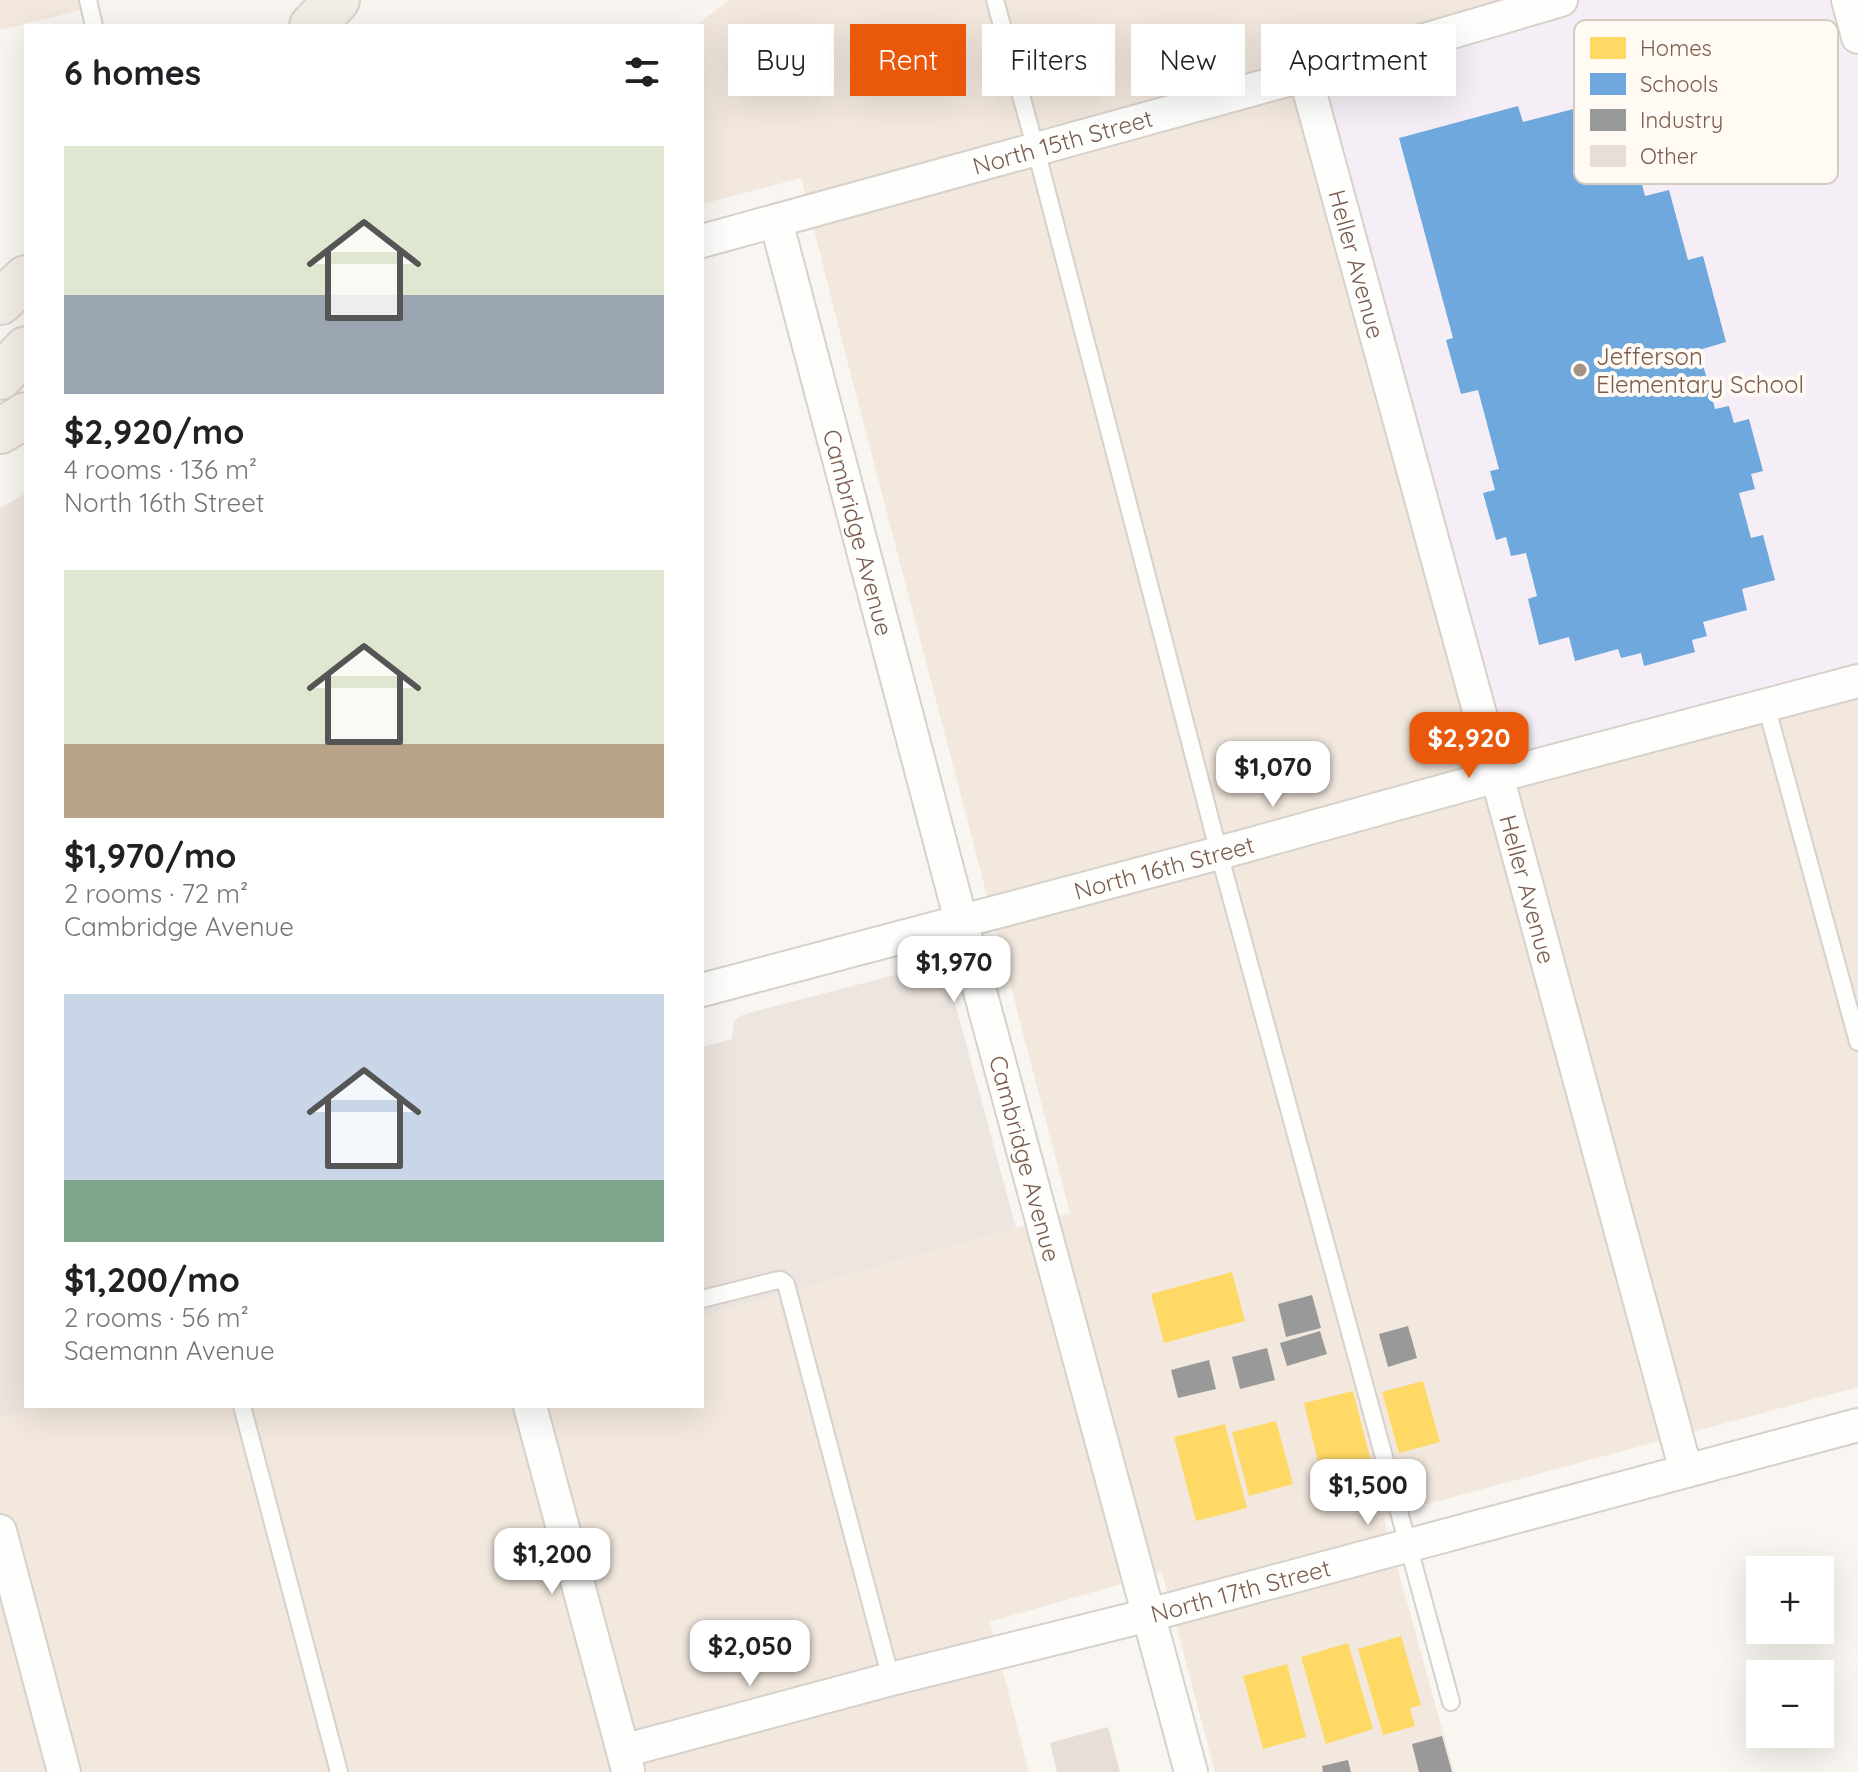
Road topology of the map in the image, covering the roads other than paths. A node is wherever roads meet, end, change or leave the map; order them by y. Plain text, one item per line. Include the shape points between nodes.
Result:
1 (88, 0) edge
2 (995, 0) edge
3 (1558, 0) edge
4 (1848, 0) edge
5 (94, 24) edge
6 (1456, 30) edge
7 (1858, 37) edge
8 (1261, 87) edge
9 (1311, 96) edge
10 (1036, 150) junction
11 (776, 221) junction
12 (704, 240) edge
13 (24, 280) edge
14 (0, 302) edge
15 (24, 351) edge
16 (0, 377) edge
17 (24, 416) edge
18 (0, 431) edge
19 (1858, 681) edge
20 (1766, 705) junction
21 (1497, 776) junction
22 (1219, 853) junction
23 (961, 921) junction
24 (704, 989) edge
25 (1858, 1042) edge
26 (704, 1298) edge
27 (243, 1408) edge
28 (531, 1408) edge
29 (1858, 1425) edge
30 (1686, 1471) junction
31 (0, 1531) edge
32 (1408, 1545) junction
33 (1149, 1615) junction
34 (891, 1679) junction
35 (1451, 1702) dead end
36 (626, 1761) edge
37 (64, 1772) edge
38 (339, 1772) edge
39 (1191, 1772) edge

1 - 5 lane
2 - 10 lane
3 - 6 street, North 15th Street
4 - 7 street
8 - 10 street, North 15th Street
9 - 21 street, Heller Avenue
10 - 11 street, North 15th Street
10 - 22 lane
11 - 12 street, North 15th Street
11 - 23 street, Cambridge Avenue
13 - 14 main road
15 - 16 main road
17 - 18 main road
19 - 20 street, North 16th Street
20 - 21 street, North 16th Street
20 - 25 lane
21 - 22 street, North 16th Street
21 - 30 street, Heller Avenue
22 - 23 street, North 16th Street
22 - 32 lane
23 - 24 street, North 16th Street
23 - 33 street, Cambridge Avenue
26 - 34 lane via 774,1281 786,1284
27 - 38 lane
28 - 36 street
29 - 30 street, North 17th Street
30 - 32 street, North 17th Street
31 - 37 street
32 - 33 street, North 17th Street
32 - 35 lane
33 - 34 street, North 17th Street
33 - 39 street, Cambridge Avenue
34 - 36 street, North 17th Street

